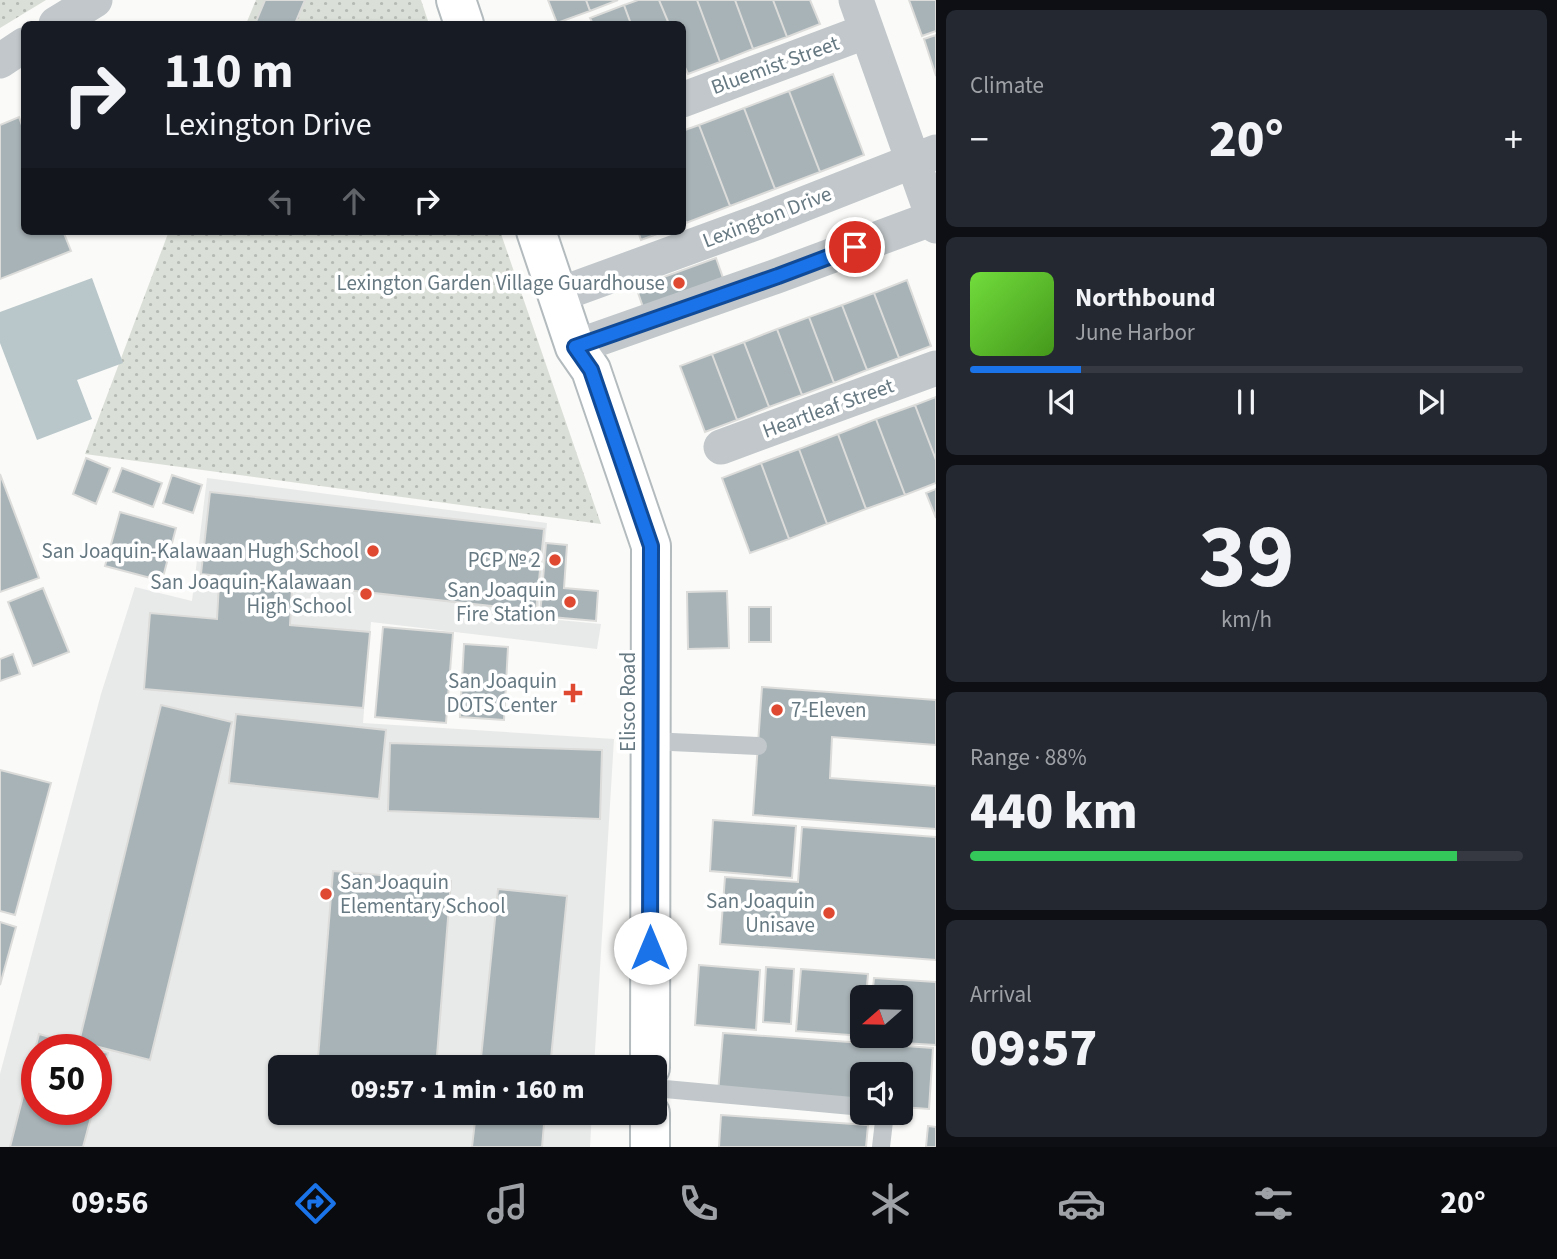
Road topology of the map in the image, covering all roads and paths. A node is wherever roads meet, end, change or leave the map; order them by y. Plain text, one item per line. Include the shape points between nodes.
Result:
1 (95, 0) edge
2 (456, 0) edge
3 (862, 15) edge
4 (61, 21) edge
5 (463, 21) edge
6 (21, 47) edge
7 (0, 61) edge
8 (686, 98) edge
9 (924, 157) edge
10 (935, 220) edge
11 (758, 222) junction
12 (537, 235) edge
13 (778, 276) junction
14 (558, 295) junction
15 (575, 347) junction
16 (936, 368) edge
17 (721, 447) dead end
18 (639, 741) junction
19 (758, 746) dead end
20 (627, 1055) edge
21 (650, 1055) edge
22 (667, 1089) edge
23 (850, 1106) edge
24 (626, 1125) edge
25 (650, 1125) edge
26 (883, 1125) edge
27 (625, 1147) edge
28 (650, 1147) edge
29 (880, 1147) edge

1 - 4 street
2 - 5 main road
3 - 8 street, Bluemist Street
3 - 9 street
6 - 7 street
9 - 10 street
9 - 11 street, Lexington Drive
10 - 13 street
11 - 13 street
11 - 14 street, Lexington Drive
12 - 14 main road, Elisco Road
13 - 15 street
14 - 15 main road, Elisco Road
15 - 18 main road, Elisco Road via 570,378 629,557
16 - 17 street, Heartleaf Street
18 - 19 lane
18 - 20 main road, Elisco Road
18 - 21 main road, Elisco Road
22 - 23 lane
24 - 27 main road
25 - 28 main road
26 - 29 lane

